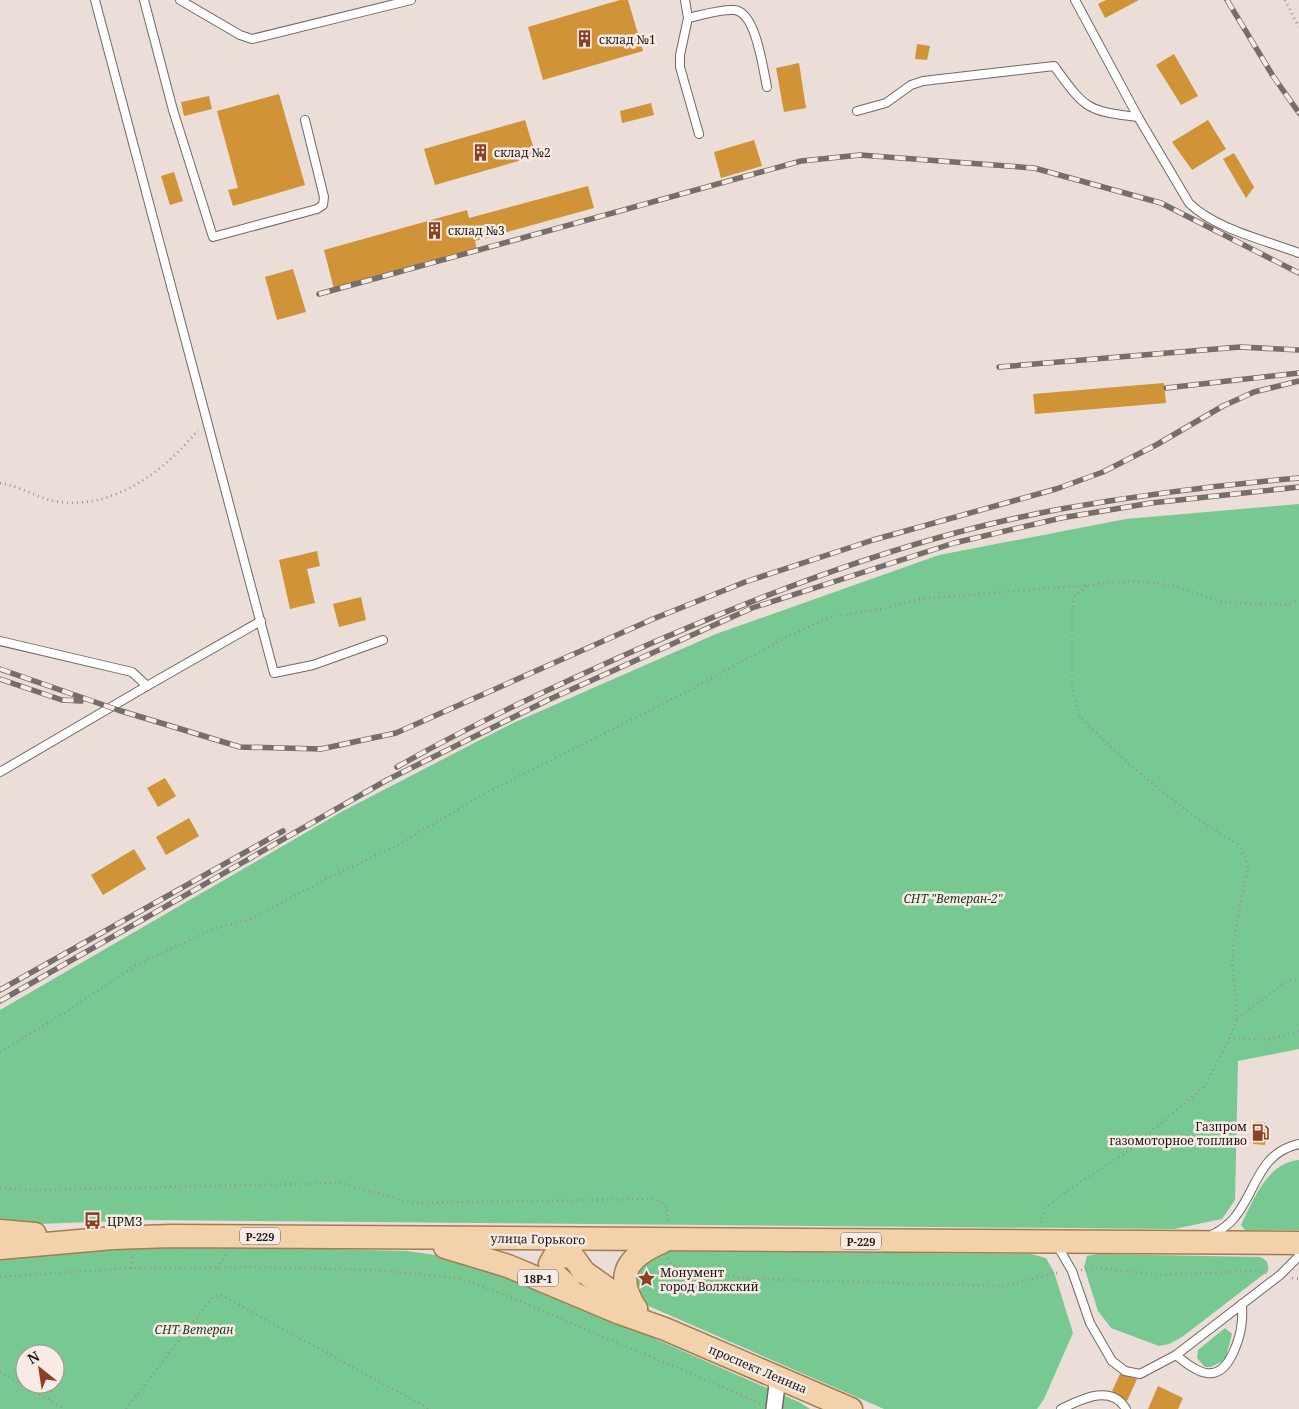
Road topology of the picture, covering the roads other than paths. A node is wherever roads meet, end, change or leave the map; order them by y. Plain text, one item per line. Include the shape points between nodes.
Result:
1 (95, 0) edge
2 (144, 0) edge
3 (180, 0) edge
4 (411, 0) edge
5 (685, 0) edge
6 (1075, 0) edge
7 (688, 18) junction
8 (767, 87) dead end
9 (857, 111) dead end
10 (1138, 117) junction
11 (305, 120) dead end
12 (699, 134) dead end
13 (1299, 253) edge
14 (261, 621) junction
15 (383, 640) dead end
16 (0, 641) edge
17 (147, 686) junction
18 (0, 772) edge
19 (1299, 1144) edge
20 (0, 1231) edge
21 (407, 1237) junction
22 (113, 1238) junction
23 (668, 1240) junction
24 (1046, 1242) junction
25 (1187, 1242) junction
26 (1299, 1243) edge
27 (0, 1248) edge
28 (566, 1248) junction
29 (1299, 1256) edge
30 (580, 1296) junction
31 (1242, 1304) junction
32 (636, 1309) junction
33 (665, 1329) junction
34 (1176, 1355) junction
35 (778, 1377) junction
36 (769, 1407) edge
37 (843, 1407) edge
38 (1061, 1409) edge
39 (1126, 1409) edge

1 - 14 lane
2 - 11 lane via 173,110 213,237 316,209 323,204
3 - 4 lane via 252,40
5 - 7 lane
6 - 10 lane
7 - 8 lane via 733,10 746,15 752,25
7 - 12 lane via 680,67
9 - 10 lane via 886,103 911,85 923,81 1054,66 1088,107 1103,113
10 - 13 lane via 1189,203 1197,211 1226,226
14 - 15 lane via 274,673 313,664
14 - 17 lane
16 - 17 lane via 132,672
17 - 18 lane
19 - 25 lane via 1284,1147 1267,1163 1235,1217 1222,1229 1206,1238
20 - 22 main road, Р-229
21 - 22 main road, Р-229
21 - 28 main road, улица Горького / Р-229
21 - 30 main road, проспект Ленина / 18Р-1 via 508,1266
22 - 27 main road, Р-229
23 - 24 main road, Р-229
23 - 28 main road, улица Горького / Р-229
23 - 32 main road via 636,1255 629,1264 624,1283
24 - 25 main road, Р-229
24 - 34 lane via 1072,1271 1090,1323 1112,1362 1124,1371 1140,1374
25 - 26 main road, Р-229
28 - 30 main road via 554,1257 550,1264 552,1272
28 - 32 main road, проспект Ленина / 18Р-1 via 590,1277
29 - 31 lane
30 - 33 main road, проспект Ленина / 18Р-1
31 - 34 lane
31 - 34 lane via 1240,1338 1227,1366 1218,1372 1199,1372
32 - 33 main road, проспект Ленина / 18Р-1
33 - 35 main road, проспект Ленина / 18Р-1
35 - 36 street
35 - 37 main road, проспект Ленина / 18Р-1
38 - 39 lane via 1098,1394 1112,1398

